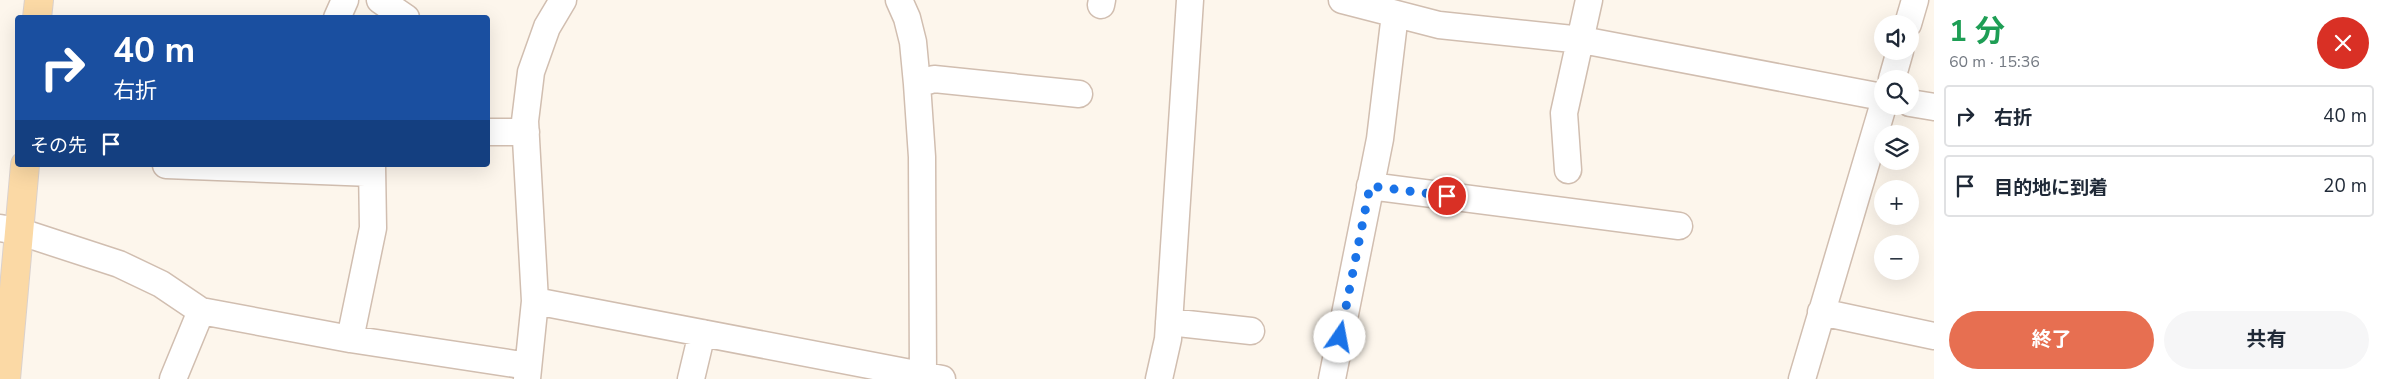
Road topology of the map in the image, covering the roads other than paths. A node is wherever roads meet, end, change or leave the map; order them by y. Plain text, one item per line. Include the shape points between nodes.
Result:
1 (39, 0) edge
2 (345, 0) edge
3 (380, 0) edge
4 (563, 0) edge
5 (1190, 0) edge
6 (1589, 0) edge
7 (1915, 0) edge
8 (1353, 1) edge
9 (906, 6) edge
10 (1395, 14) junction
11 (37, 15) edge
12 (338, 15) edge
13 (402, 15) edge
14 (1911, 15) edge
15 (1582, 40) junction
16 (917, 84) junction
17 (1079, 94) dead end
18 (1874, 95) edge
19 (1919, 104) edge
20 (1934, 107) edge
21 (1880, 115) edge
22 (490, 132) edge
23 (526, 132) junction
24 (25, 167) edge
25 (269, 167) edge
26 (372, 169) edge
27 (1568, 170) dead end
28 (1370, 186) junction
29 (1679, 226) dead end
30 (9, 230) edge
31 (535, 301) junction
32 (201, 311) junction
33 (1822, 312) junction
34 (1169, 322) junction
35 (1251, 331) dead end
36 (702, 333) junction
37 (1934, 336) edge
38 (350, 339) junction
39 (528, 372) edge
40 (930, 378) edge
41 (6, 379) edge
42 (173, 379) edge
43 (690, 379) edge
44 (1159, 379) edge
45 (1332, 379) edge
46 (1802, 379) edge

1 - 11 main road
2 - 12 street
3 - 13 street
4 - 23 street via 547,27 531,72
5 - 34 street
6 - 15 street
7 - 14 street
8 - 10 street
9 - 16 street
10 - 15 street via 1439,25
10 - 28 street via 1380,139
15 - 18 street
15 - 27 street via 1564,113
16 - 17 street via 934,79
16 - 40 street
19 - 20 street
21 - 33 street
22 - 23 street
23 - 31 street
24 - 30 main road
25 - 26 street
26 - 38 street via 373,228
28 - 29 street
28 - 45 street
30 - 32 street via 120,264 161,284
30 - 41 main road
31 - 36 street
31 - 39 street
32 - 38 street
32 - 42 street
33 - 37 street
33 - 46 street
34 - 35 street
34 - 44 street
36 - 40 street
36 - 43 street
38 - 39 street

